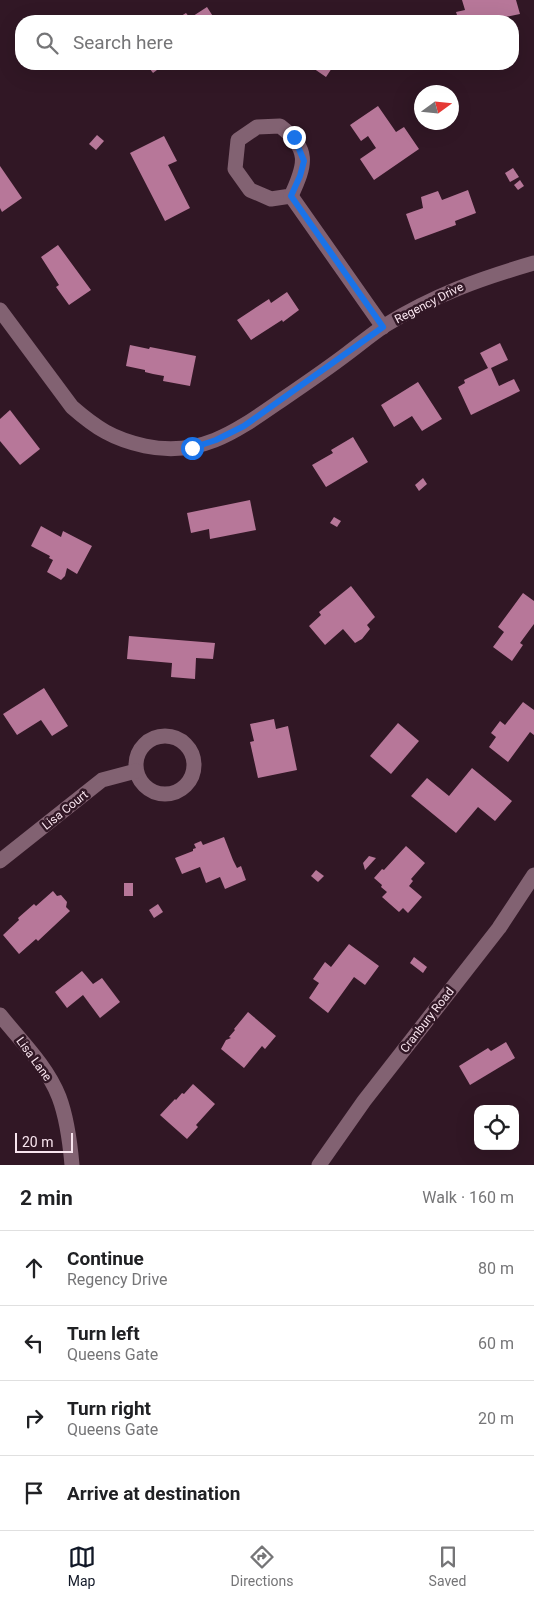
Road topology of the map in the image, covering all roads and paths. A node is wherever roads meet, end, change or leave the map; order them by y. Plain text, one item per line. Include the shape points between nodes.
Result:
1 (291, 196) junction
2 (534, 263) edge
3 (0, 310) edge
4 (383, 327) junction
5 (136, 771) dead end
6 (0, 861) edge
7 (534, 875) edge
8 (0, 1015) edge
9 (72, 1165) edge
10 (319, 1165) edge

1 - 1 street via 271,199 250,190 235,169 238,140 257,127 280,126 294,137 304,161
1 - 4 street
2 - 4 street, Regency Drive via 459,287
3 - 4 street, Regency Drive via 72,407 87,420 126,442 174,450 192,448 244,426
5 - 6 street, Lisa Court via 102,780
7 - 10 street, Cranbury Road via 499,928 364,1100
8 - 9 street, Lisa Lane via 44,1070 59,1096 69,1133

